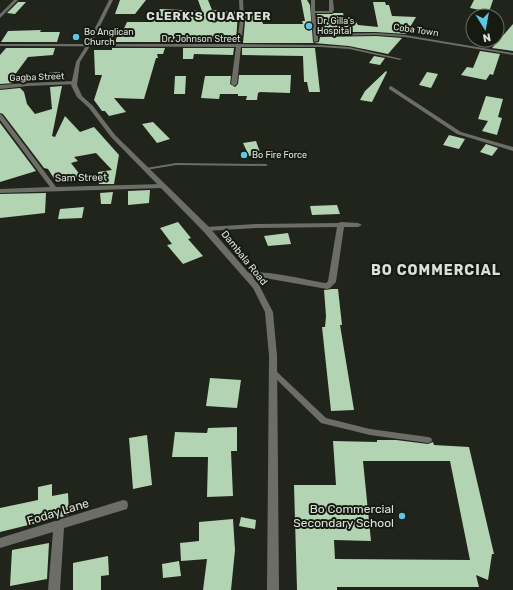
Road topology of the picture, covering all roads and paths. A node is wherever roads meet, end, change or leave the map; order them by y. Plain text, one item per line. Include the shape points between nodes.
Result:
1 (16, 0) edge
2 (111, 0) edge
3 (241, 0) edge
4 (313, 0) edge
5 (331, 0) edge
6 (313, 12) junction
7 (0, 16) edge
8 (317, 36) junction
9 (0, 45) edge
10 (88, 46) junction
11 (320, 46) junction
12 (237, 47) junction
13 (513, 54) edge
14 (400, 59) dead end
15 (75, 83) junction
16 (234, 84) dead end
17 (0, 86) edge
18 (391, 88) dead end
19 (0, 116) edge
20 (513, 149) edge
21 (266, 165) dead end
22 (146, 169) junction
23 (162, 186) junction
24 (54, 189) junction
25 (0, 191) edge
26 (341, 224) junction
27 (358, 225) dead end
28 (206, 229) junction
29 (247, 275) junction
30 (273, 372) junction
31 (428, 440) dead end
32 (123, 505) dead end
33 (59, 525) junction
34 (0, 543) edge
35 (54, 590) edge
36 (273, 590) edge

1 - 7 street
2 - 10 street
3 - 12 street via 242,19
4 - 6 street
5 - 6 street via 330,12
6 - 8 street
8 - 11 street via 315,44
8 - 13 street, Coba Town via 376,34 428,39
9 - 10 street, Dr. Johnson Street
10 - 12 street, Dr. Johnson Street
10 - 15 street via 78,62
11 - 12 street, Dr. Johnson Street
11 - 14 street, Dr. Johnson Street via 349,48
12 - 16 street
15 - 17 street, Gagba Street
15 - 22 street, Dambala Road via 80,97 113,136
18 - 20 street via 459,133
19 - 24 street
21 - 22 lane via 176,164
22 - 23 street, Dambala Road
23 - 24 street, Sam Street
23 - 28 street, Dambala Road
24 - 25 street, Sam Street
26 - 27 street
26 - 28 street
26 - 29 street via 332,282 327,286 259,274
28 - 29 street, Dambala Road
29 - 30 street, Dambala Road via 269,312
30 - 31 lane via 324,421 370,432
30 - 36 street, Dambala Road
32 - 33 street, Foday Lane
33 - 34 street, Foday Lane
33 - 35 street

